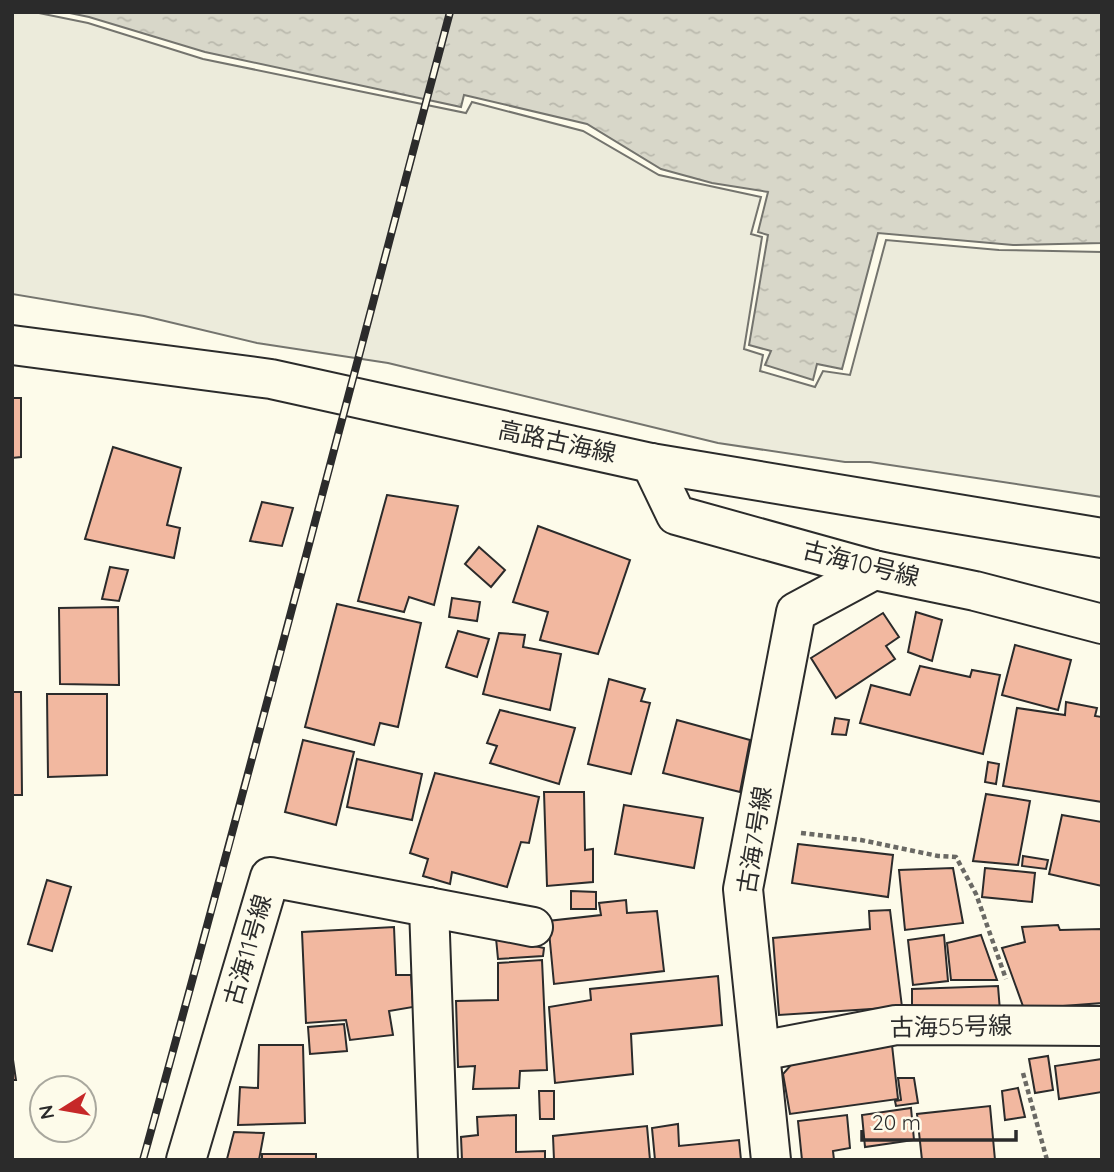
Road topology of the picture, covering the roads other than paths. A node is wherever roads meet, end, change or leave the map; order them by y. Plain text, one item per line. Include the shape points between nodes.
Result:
1 (12, 345) edge
2 (651, 463) junction
3 (1102, 538) edge
4 (874, 570) junction
5 (1102, 624) edge
6 (429, 907) junction
7 (533, 927) dead end
8 (1102, 1027) edge
9 (760, 1051) junction
10 (186, 1160) edge
11 (438, 1160) edge
12 (771, 1160) edge

1 - 2 street, 高路古海線 via 271,379
2 - 3 street, 高路古海線
2 - 4 street, 古海10号線 via 676,515
4 - 5 street, 古海10号線
4 - 9 street, 古海7号線 via 796,612 743,889
6 - 7 street, 古海11号線
6 - 10 street, 古海11号線 via 270,877
6 - 11 street
8 - 9 street, 古海55号線 via 896,1025
9 - 12 street, 古海7号線

